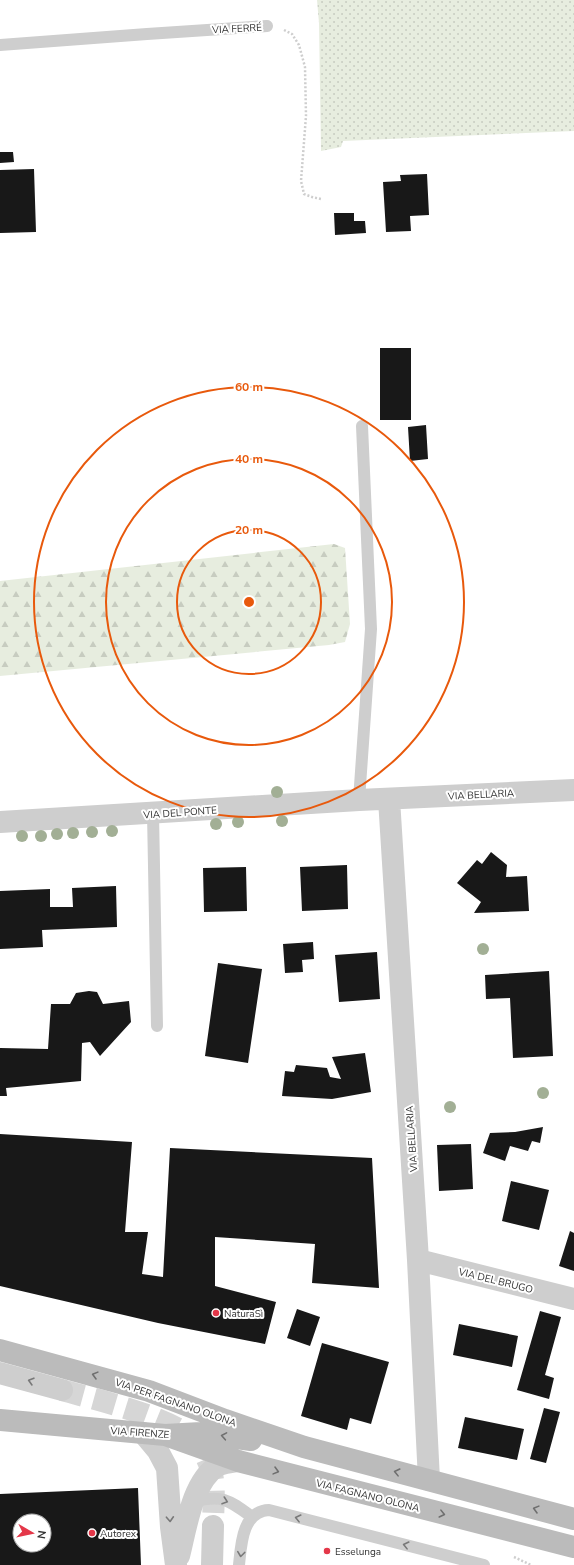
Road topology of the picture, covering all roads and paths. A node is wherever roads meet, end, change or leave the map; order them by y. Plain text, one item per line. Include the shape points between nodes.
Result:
1 (267, 26) joint
2 (0, 45) edge
3 (321, 199) dead end
4 (362, 426) dead end
5 (574, 790) edge
6 (389, 799) junction
7 (359, 800) junction
8 (153, 813) junction
9 (0, 822) edge
10 (158, 1026) dead end
11 (418, 1260) junction
12 (574, 1300) edge
13 (0, 1350) edge
14 (0, 1372) edge
15 (62, 1390) tunnel mouth
16 (0, 1420) edge
17 (143, 1433) junction
18 (165, 1435) junction
19 (304, 1447) junction
20 (238, 1461) junction
21 (429, 1480) junction
22 (193, 1502) junction
23 (252, 1517) junction
24 (574, 1519) edge
25 (213, 1526) tunnel mouth
26 (534, 1537) junction
27 (574, 1547) edge
28 (574, 1559) edge
29 (176, 1565) edge
30 (212, 1565) edge
31 (239, 1565) edge
32 (484, 1565) edge

1 - 2 lane, VIA FERRÉ
1 - 3 path, VIA FERRÉ via 292,34 300,45 305,68 306,116 301,181 304,194
4 - 7 lane via 371,629
5 - 6 street, VIA BELLARIA
6 - 7 street, VIA BELLARIA
6 - 11 street, VIA BELLARIA
7 - 8 street, VIA DEL PONTE
8 - 9 street, VIA DEL PONTE
8 - 10 lane
11 - 12 street, VIA DEL BRUGO
11 - 21 street, VIA BELLARIA
19 -> 13 main road, VIA PER FAGNANO OLONA via 149,1391
15 -> 14 street
16 - 17 main road, VIA FIRENZE
17 - 18 main road, VIA FIRENZE
17 -> 29 street via 158,1451 167,1468
19 -> 18 main road, VIA FIRENZE via 201,1433
18 - 20 main road, VIA FAGNANO OLONA
21 -> 19 main road
20 - 22 street via 212,1470
20 -> 26 main road, VIA FAGNANO OLONA
24 -> 21 main road
22 -> 23 lane via 209,1498 223,1500
22 - 29 street
23 -> 31 lane via 243,1535
32 -> 23 lane via 274,1512 264,1510
25 - 30 street
26 - 27 main road, VIA FAGNANO OLONA
26 - 28 lane

